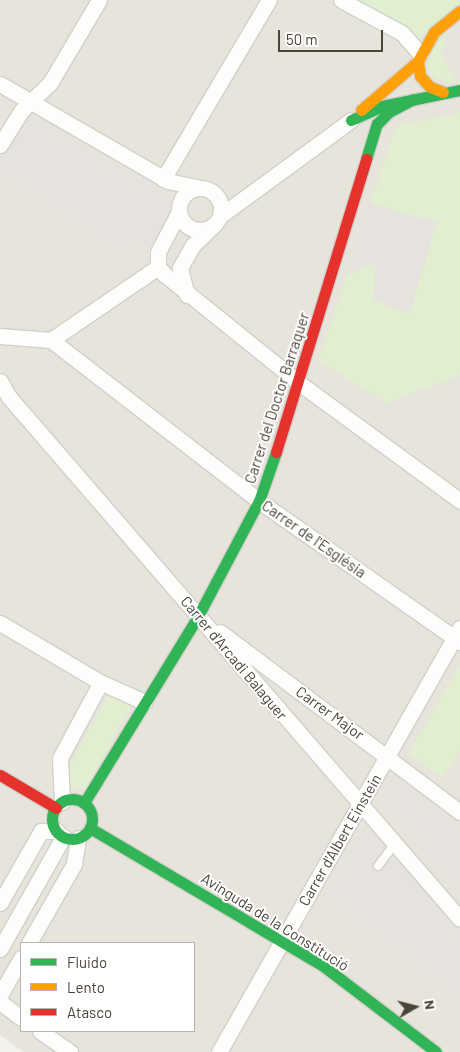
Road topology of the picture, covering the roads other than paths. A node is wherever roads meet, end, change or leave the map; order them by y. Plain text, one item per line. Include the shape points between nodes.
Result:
1 (99, 0) edge
2 (269, 0) edge
3 (341, 0) edge
4 (460, 11) edge
5 (419, 57) junction
6 (0, 84) edge
7 (460, 90) edge
8 (443, 92) junction
9 (413, 100) junction
10 (30, 101) junction
11 (351, 120) junction
12 (0, 145) edge
13 (165, 180) junction
14 (201, 188) junction
15 (216, 195) junction
16 (251, 195) junction
17 (180, 206) junction
18 (217, 220) junction
19 (158, 267) junction
20 (187, 296) junction
21 (0, 336) edge
22 (51, 340) junction
23 (0, 381) edge
24 (299, 384) junction
25 (259, 501) junction
26 (460, 501) edge
27 (198, 616) junction
28 (0, 623) edge
29 (458, 636) edge
30 (101, 682) junction
31 (144, 702) junction
32 (388, 756) junction
33 (0, 775) edge
34 (84, 803) junction
35 (59, 805) junction
36 (360, 806) junction
37 (460, 812) edge
38 (84, 833) junction
39 (60, 834) junction
40 (394, 845) junction
41 (378, 866) dead end
42 (0, 903) edge
43 (460, 919) edge
44 (282, 940) junction
45 (31, 942) edge
46 (0, 949) edge
47 (20, 960) edge
48 (0, 995) edge
49 (0, 1002) edge
50 (20, 1017) edge
51 (41, 1032) edge
52 (70, 1052) edge
53 (219, 1052) edge
54 (436, 1052) edge

1 - 10 street via 50,83
2 - 13 street
3 - 5 street via 402,33
4 - 5 street via 434,32
5 - 8 street via 420,76 430,87
5 - 11 street
6 - 10 street
7 - 8 street
8 - 9 street
9 - 11 street via 382,106
9 - 24 street, Carrer del Doctor Barraquer via 389,112 377,124 339,261
10 - 12 street
10 - 13 street
11 - 16 street
13 - 14 street
13 - 17 street
14 - 15 street
14 - 17 street via 190,191
15 - 16 street
15 - 18 street via 220,205
16 - 18 street
17 - 18 street via 185,224 196,230
17 - 19 street via 158,252
18 - 20 street via 192,246 180,268
19 - 20 street
19 - 22 street
20 - 24 street
21 - 22 street
22 - 25 street, Carrer de l'Església
23 - 27 street, Carrer d'Arcadi Balaguer via 9,397
24 - 25 street, Carrer del Doctor Barraquer
24 - 26 street
25 - 27 street, Carrer del Doctor Barraquer
25 - 29 street, Carrer de l'Església
27 - 31 street, Carrer del Doctor Barraquer
27 - 32 street, Carrer Major
27 - 36 street, Carrer d'Arcadi Balaguer
28 - 30 street
29 - 32 street, Carrer d'Albert Einstein
30 - 31 street
30 - 35 street via 60,758
31 - 34 street, Carrer del Doctor Barraquer
32 - 36 street, Carrer d'Albert Einstein
32 - 37 street, Carrer Major
33 - 35 street
34 - 35 street via 77,800
34 - 38 street via 91,814
35 - 39 street via 53,824
36 - 40 street, Carrer d'Arcadi Balaguer
36 - 44 street, Carrer d'Albert Einstein
38 - 39 street
38 - 44 street, Avinguda de la Constitució
38 - 45 street via 74,864
39 - 42 street via 40,831
39 - 46 street
40 - 41 lane
40 - 43 street, Carrer d'Arcadi Balaguer
44 - 53 street, Carrer d'Albert Einstein
44 - 54 street, Avinguda de la Constitució
47 - 48 street
49 - 50 street
51 - 52 street

